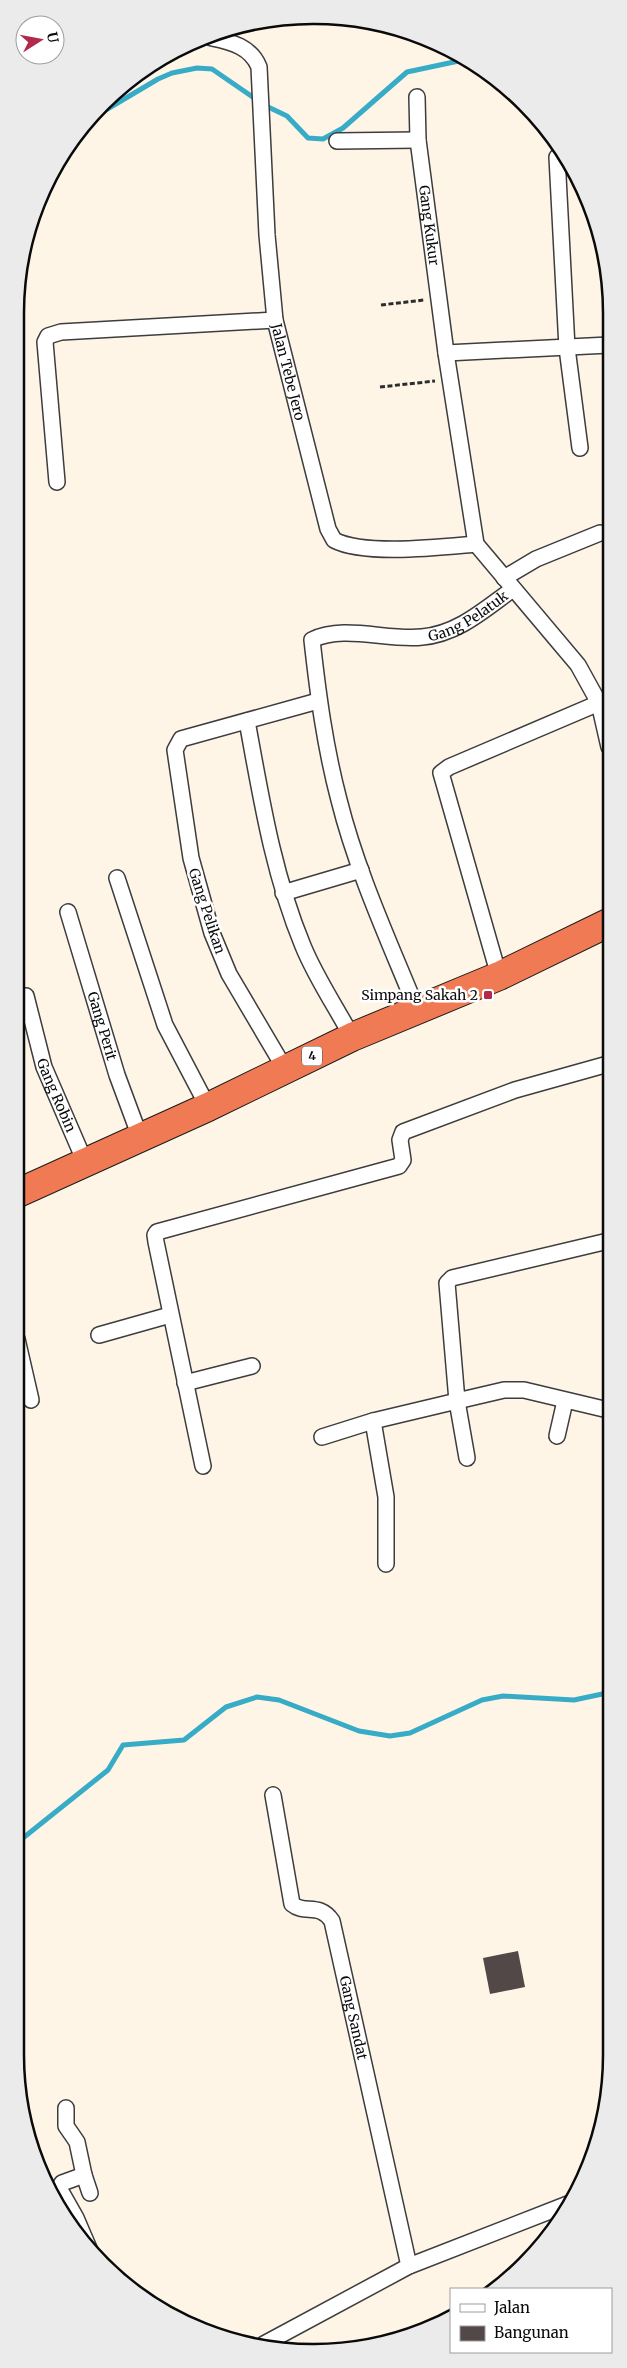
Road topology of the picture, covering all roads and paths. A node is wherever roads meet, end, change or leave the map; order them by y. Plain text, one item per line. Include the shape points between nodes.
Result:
1 (219, 39) edge
2 (417, 97) dead end
3 (418, 140) junction
4 (337, 141) dead end
5 (557, 157) dead end
6 (439, 298) junction
7 (381, 305) dead end
8 (275, 320) junction
9 (603, 345) edge
10 (567, 348) junction
11 (446, 353) junction
12 (450, 379) junction
13 (380, 387) dead end
14 (580, 448) dead end
15 (57, 482) dead end
16 (600, 533) dead end
17 (480, 549) junction
18 (504, 578) junction
19 (318, 701) junction
20 (599, 703) junction
21 (247, 721) junction
22 (603, 721) edge
23 (361, 870) junction
24 (117, 878) dead end
25 (284, 893) junction
26 (68, 912) dead end
27 (603, 926) edge
28 (500, 976) junction
29 (26, 996) dead end
30 (417, 1010) junction
31 (352, 1037) junction
32 (603, 1065) edge
33 (285, 1069) junction
34 (208, 1107) junction
35 (140, 1137) junction
36 (85, 1162) junction
37 (24, 1191) edge
38 (603, 1242) edge
39 (170, 1315) junction
40 (99, 1336) dead end
41 (252, 1366) dead end
42 (24, 1370) edge
43 (185, 1383) junction
44 (31, 1400) dead end
45 (457, 1401) junction
46 (565, 1401) junction
47 (603, 1409) edge
48 (374, 1421) junction
49 (558, 1436) dead end
50 (322, 1437) dead end
51 (467, 1458) dead end
52 (203, 1466) dead end
53 (386, 1564) dead end
54 (273, 1796) dead end
55 (66, 2108) dead end
56 (84, 2175) junction
57 (90, 2193) dead end
58 (555, 2213) edge
59 (78, 2222) edge
60 (409, 2266) junction
61 (270, 2341) edge

1 - 8 street, Jalan Tebe Jero via 231,42 255,58 259,67 267,235
2 - 3 street, Gang Kukur
3 - 4 street
3 - 6 street, Gang Kukur
5 - 10 street
6 - 7 path
6 - 11 street, Gang Kukur
8 - 15 street via 60,332 48,336 44,342
8 - 17 street, Jalan Tebe Jero via 328,529 334,540 353,547
9 - 10 street
10 - 11 street
10 - 14 street
11 - 12 street, Gang Kukur
12 - 13 path
12 - 17 street, Gang Kukur
16 - 18 street, Gang Pelatuk via 536,559
17 - 18 street
18 - 19 street, Gang Pelatuk via 452,631 420,638 322,634 312,640
18 - 20 street via 578,665
19 - 21 street
19 - 23 street via 339,800
20 - 22 street
20 - 28 street via 441,773
21 - 25 street via 268,836
21 - 33 street, Gang Pelikan via 181,739 176,745 175,758 191,858 212,933 229,974
23 - 25 street
23 - 30 street
24 - 34 street via 165,1025
25 - 31 street via 303,948
26 - 35 street, Gang Perit
27 - 28 highway, 4
28 - 30 highway, 4
29 - 36 street, Gang Robin via 44,1067
30 - 31 highway, 4
31 - 33 highway, 4
32 - 39 street via 515,1090 403,1132 400,1140 404,1160 399,1166 160,1230 155,1235
33 - 34 highway, 4
34 - 35 highway, 4
35 - 36 highway, 4
36 - 37 highway, 4
38 - 45 street via 452,1278 447,1283
39 - 40 street
39 - 43 street
41 - 43 street
42 - 44 street
43 - 52 street
45 - 46 street via 510,1390 537,1392
45 - 48 street
45 - 51 street
46 - 47 street
46 - 49 street
48 - 50 street
48 - 53 street via 386,1497
54 - 60 street, Gang Sandat via 292,1904 320,1910 332,1921
55 - 56 street via 66,2126 76,2142
56 - 57 street
56 - 59 street via 62,2183 59,2188
58 - 60 street
60 - 61 street

